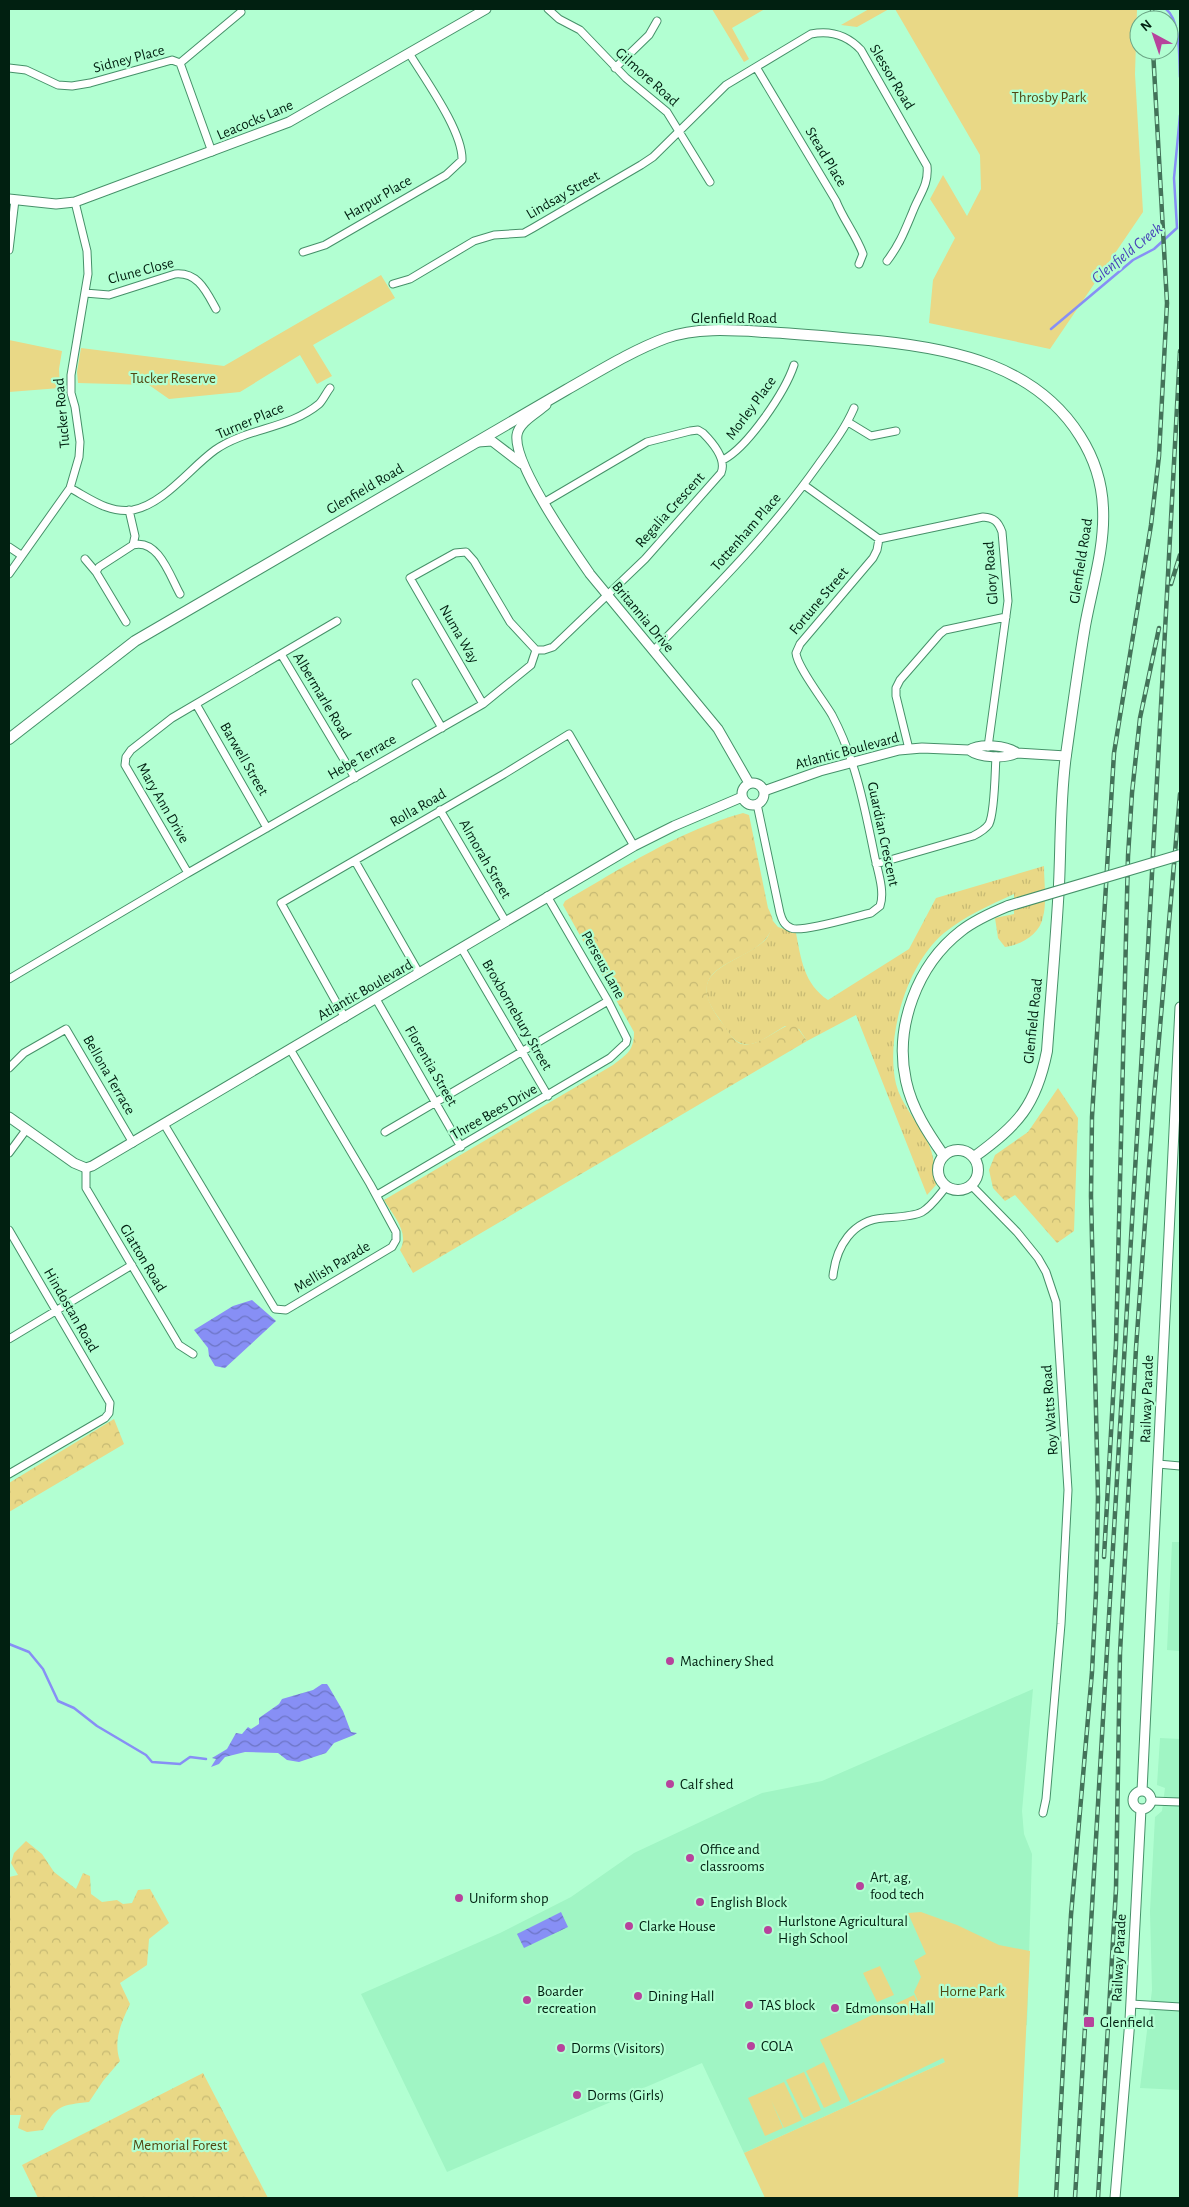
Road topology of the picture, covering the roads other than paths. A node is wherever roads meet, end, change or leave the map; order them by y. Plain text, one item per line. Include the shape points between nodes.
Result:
1 (486, 9) edge
2 (548, 9) edge
3 (241, 12) dead end
4 (657, 21) dead end
5 (409, 52) junction
6 (180, 63) junction
7 (756, 67) junction
8 (9, 68) edge
9 (615, 68) junction
10 (680, 130) junction
11 (212, 152) junction
12 (710, 182) dead end
13 (12, 199) edge
14 (75, 202) junction
15 (9, 250) edge
16 (303, 252) dead end
17 (887, 261) dead end
18 (859, 264) dead end
19 (393, 284) dead end
20 (85, 293) junction
21 (216, 309) dead end
22 (794, 365) dead end
23 (330, 388) dead end
24 (566, 390) junction
25 (854, 408) dead end
26 (848, 422) junction
27 (896, 431) dead end
28 (475, 442) junction
29 (723, 460) junction
30 (522, 464) junction
31 (804, 485) junction
32 (70, 488) junction
33 (544, 502) junction
34 (129, 510) junction
35 (879, 539) junction
36 (133, 545) junction
37 (9, 547) edge
38 (21, 556) junction
39 (86, 559) dead end
40 (96, 572) junction
41 (9, 574) edge
42 (180, 594) dead end
43 (607, 595) junction
44 (1006, 617) junction
45 (337, 621) dead end
46 (126, 622) dead end
47 (536, 650) junction
48 (654, 650) junction
49 (281, 654) junction
50 (416, 683) dead end
51 (196, 704) junction
52 (483, 704) junction
53 (442, 728) junction
54 (9, 739) edge
55 (988, 747) junction
56 (909, 748) junction
57 (969, 750) junction
58 (1017, 753) junction
59 (996, 756) junction
60 (1066, 756) junction
61 (852, 762) junction
62 (355, 778) junction
63 (750, 783) junction
64 (764, 791) junction
65 (742, 797) junction
66 (756, 804) junction
67 (440, 810) junction
68 (267, 828) junction
69 (634, 846) junction
70 (1180, 855) edge
71 (355, 861) junction
72 (876, 864) junction
73 (188, 873) junction
74 (547, 896) junction
75 (506, 922) junction
76 (462, 948) junction
77 (419, 973) junction
78 (9, 979) edge
79 (376, 999) junction
80 (608, 1000) junction
81 (1180, 1007) edge
82 (345, 1018) junction
83 (1179, 1044) edge
84 (622, 1048) joint
85 (290, 1049) junction
86 (523, 1051) junction
87 (9, 1068) edge
88 (548, 1096) junction
89 (436, 1102) junction
90 (9, 1117) edge
91 (164, 1124) junction
92 (26, 1130) junction
93 (386, 1132) dead end
94 (132, 1143) junction
95 (461, 1146) junction
96 (9, 1153) edge
97 (944, 1156) junction
98 (974, 1157) junction
99 (86, 1168) junction
100 (946, 1186) junction
101 (972, 1186) junction
102 (377, 1195) junction
103 (9, 1230) edge
104 (132, 1265) junction
105 (833, 1276) dead end
106 (56, 1310) junction
107 (9, 1339) edge
108 (193, 1354) dead end
109 (1158, 1464) junction
110 (1180, 1466) edge
111 (9, 1474) edge
112 (1142, 1791) junction
113 (1151, 1802) junction
114 (1180, 1802) edge
115 (1141, 1809) junction
116 (1042, 1813) dead end
117 (1131, 2004) junction
118 (1180, 2007) edge
119 (1115, 2198) edge

1 - 5 street, Leacocks Lane
2 - 9 street, Gilmore Road via 558,19 580,30
3 - 6 street, Sidney Place
4 - 9 street via 649,35
5 - 11 street, Leacocks Lane via 289,122
5 - 16 street, Harpur Place via 451,123 460,144 462,160 446,175 325,245
6 - 8 street, Sidney Place via 172,60 72,86 58,85 26,70
6 - 11 street
7 - 10 street, Slessor Road via 726,85
7 - 17 street, Slessor Road via 811,34 821,32 839,34 861,50 927,166 928,174 906,231
7 - 18 street, Stead Place via 836,200 863,254
9 - 10 street, Gilmore Road via 659,103
10 - 12 street, Gilmore Road
10 - 19 street, Lindsay Street via 641,165 524,233 494,235 474,241 410,279
11 - 14 street, Leacocks Lane
13 - 14 street, Leacocks Lane via 56,204
13 - 15 street, Leacocks Lane
14 - 20 street, Tucker Road via 87,251
20 - 21 street, Clune Close via 109,295 183,273 199,281
20 - 32 street, Tucker Road via 71,375 80,442 77,468
22 - 29 street, Morley Place via 785,386 742,447
23 - 34 street, Turner Place via 319,404 281,423 229,441 160,496
24 - 28 main road, Glenfield Road
24 - 30 street, Britannia Drive via 519,428 517,436
24 - 60 main road, Glenfield Road via 666,338 725,330 807,334 926,347 1007,370 1040,391 1071,423 1088,450 1103,500 1102,536
25 - 26 street, Tottenham Place
26 - 27 street via 871,436
26 - 31 street, Tottenham Place
28 - 30 street, Britannia Drive via 492,441
28 - 54 main road, Glenfield Road via 135,640
29 - 33 street via 703,433 690,431 647,442
29 - 43 street, Regalia Crescent via 721,473 700,498
30 - 33 street, Britannia Drive
31 - 35 street
31 - 48 street, Tottenham Place via 745,556
32 - 34 street via 113,510
32 - 38 street, Tucker Road
33 - 43 street, Britannia Drive via 574,551
34 - 36 street via 135,536
35 - 44 street, Glory Road via 991,518 999,522 1008,601
35 - 61 street, Fortune Street via 873,558 800,644 796,653 837,724
36 - 40 street
36 - 42 street via 145,544 154,549
37 - 38 street
38 - 41 street, Tucker Road
39 - 40 street
40 - 46 street
43 - 47 street via 552,647
43 - 48 street, Britannia Drive
44 - 55 street, Glory Road
44 - 56 street via 945,630 900,680 896,696
45 - 49 street, Mary Ann Drive
47 - 52 street, Hebe Terrace via 531,665
47 - 52 street, Numa Way via 510,622 466,552 455,554 410,578
48 - 63 street, Britannia Drive via 718,728
49 - 51 street, Mary Ann Drive
49 - 62 street, Albermarle Road
50 - 53 street
51 - 68 street, Barwell Street
51 - 73 street, Mary Ann Drive via 131,750 125,764
52 - 53 street, Hebe Terrace
53 - 62 street, Hebe Terrace
55 - 57 street, Atlantic Boulevard via 975,746
55 - 58 street, Atlantic Boulevard via 1011,748
56 - 57 street, Atlantic Boulevard
56 - 61 street, Atlantic Boulevard
57 - 59 street, Atlantic Boulevard via 975,754
58 - 59 street, Atlantic Boulevard
58 - 60 street, Atlantic Boulevard
59 - 72 street via 992,813 982,832
60 - 98 main road, Glenfield Road via 1047,1051 1042,1076 1018,1120
61 - 64 street, Atlantic Boulevard
61 - 72 street, Guardian Crescent via 860,785
62 - 68 street, Hebe Terrace
63 - 64 street via 758,784
63 - 65 street via 742,788
64 - 66 street via 763,799
65 - 66 street via 748,804
65 - 69 street, Atlantic Boulevard
66 - 72 street, Guardian Crescent via 780,913 790,928 802,929 876,911 882,901
67 - 69 street, Rolla Road via 569,734
67 - 71 street, Rolla Road
67 - 75 street, Almorah Street
68 - 73 street, Hebe Terrace
69 - 74 street, Atlantic Boulevard
70 - 97 main road, bridge via 1008,906 975,921 945,945 921,979 907,1016 903,1051 906,1082 918,1114
71 - 77 street
71 - 82 street, Rolla Road via 281,902
73 - 78 street
74 - 75 street, Atlantic Boulevard
74 - 80 street, Perseus Lane
75 - 76 street, Atlantic Boulevard
76 - 77 street, Atlantic Boulevard
76 - 86 street, Broxbornebury Street
77 - 79 street, Atlantic Boulevard
79 - 82 street, Atlantic Boulevard
79 - 89 street, Florentia Street
80 - 84 street, Perseus Lane via 626,1039
80 - 86 street
81 - 83 street, Railway Parade
82 - 85 street, Atlantic Boulevard
83 - 109 street, Railway Parade
84 - 88 street, Three Bees Drive
85 - 91 street, Atlantic Boulevard
85 - 102 street, Mellish Parade
86 - 88 street, Broxbornebury Street
86 - 89 street
87 - 94 street, Bellona Terrace via 24,1053 66,1029
88 - 95 street, Three Bees Drive
89 - 93 street
89 - 95 street, Florentia Street
90 - 92 street
91 - 94 street, Atlantic Boulevard
91 - 102 street, Mellish Parade via 279,1311 286,1310 392,1247 396,1232
92 - 96 street
92 - 99 street via 74,1164
94 - 99 street, Atlantic Boulevard
95 - 102 street, Three Bees Drive
97 - 98 main road via 960,1150
97 - 100 main road via 938,1173
98 - 101 main road via 979,1172
99 - 104 street, Glatton Road via 86,1188
100 - 101 main road via 957,1191
100 - 105 street via 922,1212 876,1219 855,1228 839,1249
101 - 116 street, Roy Watts Road via 1038,1258 1056,1302 1068,1490 1061,1624 1046,1799
103 - 106 street, Hindostan Road
104 - 106 street
104 - 108 street, Glatton Road via 179,1345
106 - 107 street
106 - 111 street, Hindostan Road via 110,1403 109,1413
109 - 110 street
109 - 112 street, Railway Parade
112 - 113 street via 1149,1794
112 - 115 street via 1135,1794 1133,1801
113 - 114 street
113 - 115 street
115 - 117 street, Railway Parade
117 - 118 street
117 - 119 street, Railway Parade

